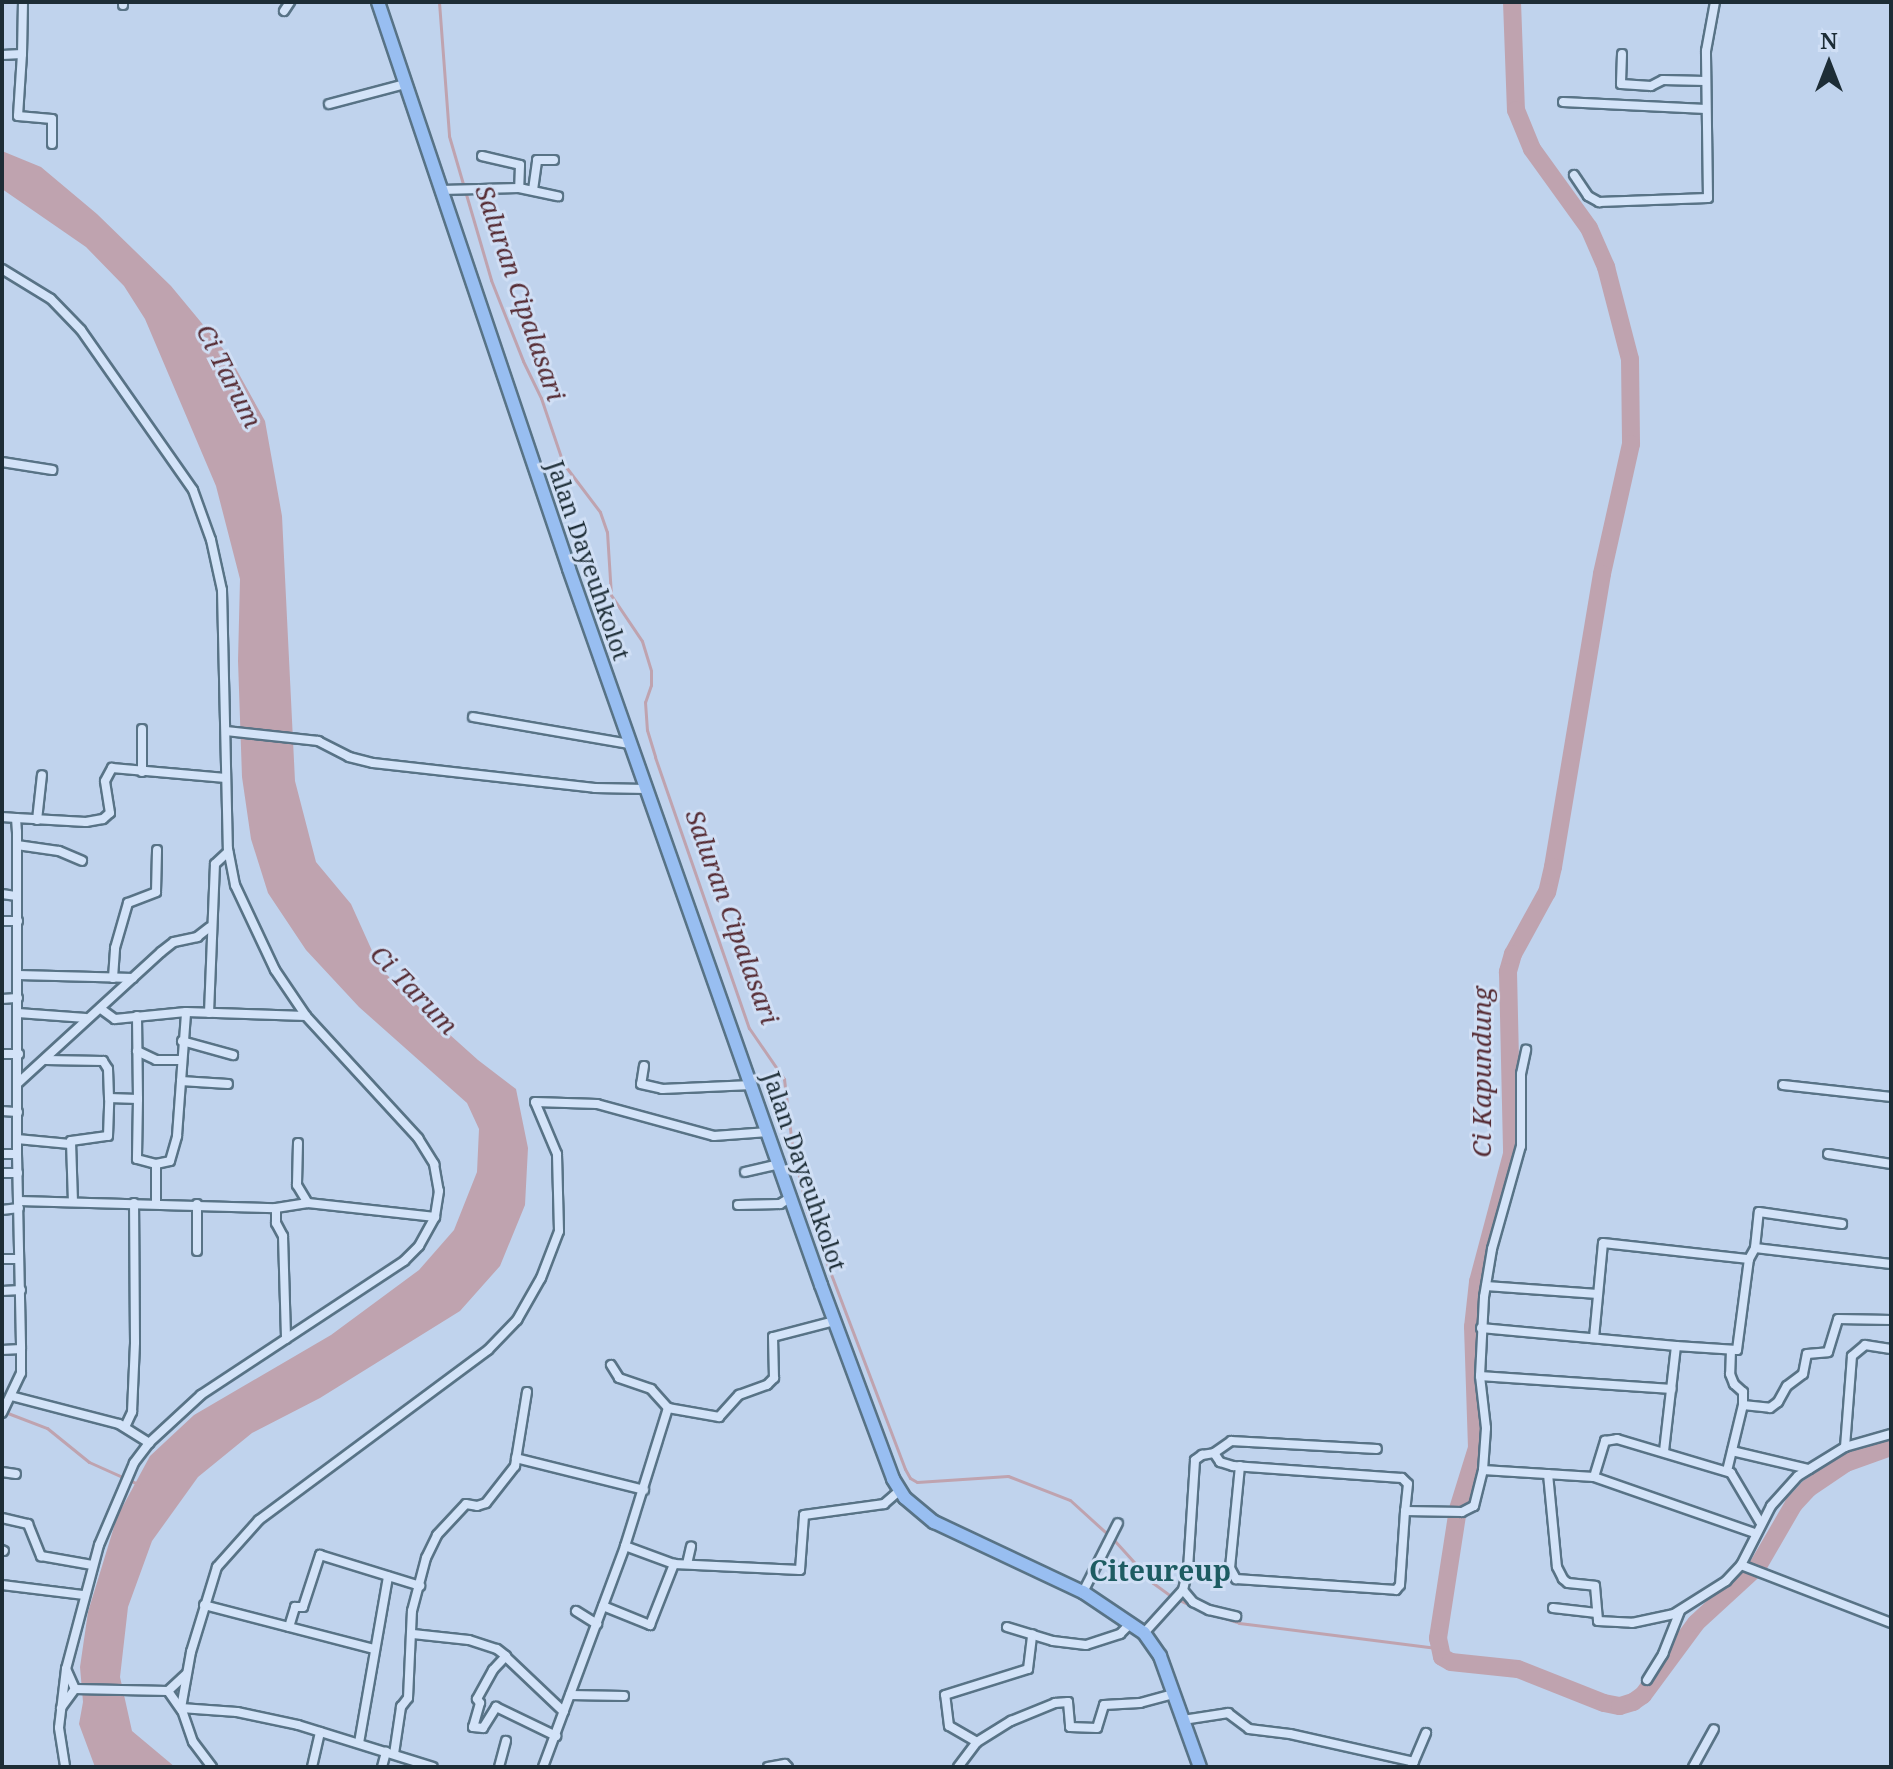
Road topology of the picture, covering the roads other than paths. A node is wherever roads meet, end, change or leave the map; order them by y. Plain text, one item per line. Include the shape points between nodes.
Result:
1 (23, 2) edge
2 (290, 2) edge
3 (378, 2) edge
4 (1715, 2) edge
5 (284, 11) dead end
6 (22, 54) junction
7 (1622, 54) dead end
8 (2, 55) edge
9 (1705, 81) junction
10 (405, 84) junction
11 (1563, 102) dead end
12 (329, 104) dead end
13 (1706, 109) junction
14 (52, 144) dead end
15 (482, 156) dead end
16 (554, 160) dead end
17 (1574, 175) dead end
18 (519, 188) junction
19 (441, 190) junction
20 (533, 190) junction
21 (558, 196) dead end
22 (2, 270) edge
23 (2, 462) edge
24 (52, 470) dead end
25 (473, 717) dead end
26 (142, 729) dead end
27 (226, 731) junction
28 (630, 744) junction
29 (142, 772) junction
30 (42, 775) dead end
31 (226, 778) junction
32 (646, 789) junction
33 (2, 817) edge
34 (16, 818) junction
35 (37, 820) junction
36 (17, 845) junction
37 (157, 850) dead end
38 (228, 852) junction
39 (82, 861) dead end
40 (2, 894) edge
41 (17, 896) junction
42 (2, 921) edge
43 (18, 921) junction
44 (210, 927) junction
45 (18, 975) junction
46 (113, 978) junction
47 (133, 978) junction
48 (18, 998) junction
49 (2, 999) edge
50 (101, 1009) junction
51 (186, 1012) junction
52 (18, 1013) junction
53 (209, 1013) junction
54 (137, 1016) junction
55 (306, 1016) junction
56 (86, 1018) junction
57 (182, 1041) junction
58 (1526, 1050) dead end
59 (137, 1051) junction
60 (2, 1054) edge
61 (19, 1054) junction
62 (233, 1055) dead end
63 (46, 1060) junction
64 (181, 1060) junction
65 (644, 1066) dead end
66 (181, 1081) junction
67 (18, 1083) junction
68 (228, 1084) dead end
69 (752, 1085) junction
70 (1783, 1085) dead end
71 (1891, 1097) edge
72 (109, 1098) junction
73 (138, 1099) junction
74 (2, 1111) edge
75 (18, 1112) junction
76 (768, 1132) junction
77 (17, 1139) junction
78 (298, 1143) dead end
79 (70, 1144) junction
80 (2, 1154) edge
81 (17, 1154) junction
82 (1828, 1154) dead end
83 (156, 1164) junction
84 (780, 1164) junction
85 (1891, 1164) edge
86 (745, 1172) dead end
87 (2, 1173) edge
88 (18, 1173) junction
89 (791, 1197) junction
90 (73, 1202) junction
91 (134, 1203) junction
92 (308, 1203) junction
93 (19, 1204) junction
94 (156, 1204) junction
95 (197, 1204) junction
96 (738, 1205) dead end
97 (276, 1208) junction
98 (2, 1210) edge
99 (435, 1217) junction
100 (1842, 1224) dead end
101 (1755, 1248) junction
102 (197, 1251) dead end
103 (2, 1259) edge
104 (19, 1259) junction
105 (1749, 1259) junction
106 (1891, 1264) edge
107 (1486, 1286) junction
108 (21, 1290) junction
109 (2, 1291) edge
110 (1598, 1294) junction
111 (1891, 1320) edge
112 (835, 1321) junction
113 (1481, 1328) junction
114 (1594, 1338) junction
115 (286, 1339) junction
116 (1676, 1346) junction
117 (21, 1349) junction
118 (1891, 1349) edge
119 (2, 1350) edge
120 (1731, 1350) junction
121 (611, 1365) dead end
122 (1480, 1376) junction
123 (1672, 1389) junction
124 (527, 1392) dead end
125 (11, 1396) junction
126 (1743, 1405) junction
127 (668, 1408) junction
128 (3, 1410) edge
129 (125, 1427) junction
130 (1891, 1434) edge
131 (149, 1443) junction
132 (1845, 1447) junction
133 (1377, 1449) dead end
134 (1732, 1451) junction
135 (1664, 1452) junction
136 (1214, 1453) junction
137 (516, 1458) junction
138 (1240, 1466) junction
139 (1809, 1469) junction
140 (1483, 1470) junction
141 (1727, 1471) junction
142 (2, 1472) edge
143 (16, 1474) dead end
144 (1548, 1474) junction
145 (1594, 1477) junction
146 (644, 1490) junction
147 (900, 1490) junction
148 (1405, 1511) junction
149 (2, 1518) edge
150 (1760, 1522) junction
151 (1118, 1523) dead end
152 (1755, 1533) junction
153 (625, 1546) junction
154 (691, 1546) dead end
155 (674, 1564) junction
156 (687, 1564) junction
157 (92, 1565) junction
158 (1743, 1566) junction
159 (388, 1577) junction
160 (2, 1585) edge
161 (420, 1586) junction
162 (1083, 1592) junction
163 (1179, 1594) junction
164 (84, 1595) junction
165 (204, 1605) junction
166 (603, 1606) junction
167 (1553, 1608) dead end
168 (1680, 1610) junction
169 (576, 1611) dead end
170 (1597, 1613) junction
171 (1236, 1616) dead end
172 (1132, 1622) junction
173 (1891, 1623) edge
174 (597, 1624) junction
175 (289, 1627) junction
176 (1007, 1627) dead end
177 (1144, 1633) junction
178 (413, 1634) junction
179 (1032, 1634) junction
180 (374, 1649) junction
181 (505, 1656) junction
182 (66, 1669) junction
183 (186, 1674) junction
184 (1647, 1680) dead end
185 (75, 1689) junction
186 (168, 1691) junction
187 (1173, 1694) junction
188 (570, 1695) junction
189 (624, 1696) dead end
190 (61, 1708) junction
191 (181, 1710) junction
192 (564, 1712) junction
193 (1183, 1720) junction
194 (1714, 1729) dead end
195 (320, 1732) junction
196 (1426, 1733) dead end
197 (556, 1736) junction
198 (506, 1741) dead end
199 (977, 1742) junction
200 (359, 1743) junction
201 (390, 1753) junction
202 (1413, 1764) edge
203 (65, 1767) edge
204 (212, 1767) edge
205 (312, 1767) edge
206 (382, 1767) edge
207 (433, 1767) edge
208 (499, 1767) edge
209 (543, 1767) edge
210 (768, 1767) edge
211 (788, 1767) edge
212 (958, 1767) edge
213 (1199, 1767) edge
214 (1693, 1767) edge

1 - 6 street
2 - 5 street
3 - 10 main road, Jalan Dayeuhkolot
4 - 9 street
6 - 8 street
6 - 14 street via 18,115 53,120
7 - 9 street via 1621,84
9 - 13 street
10 - 12 street
10 - 19 main road, Jalan Dayeuhkolot
11 - 13 street
13 - 17 street via 1708,198 1599,202
15 - 18 street via 520,165
16 - 20 street via 537,160
18 - 19 street
18 - 20 street
19 - 28 main road, Jalan Dayeuhkolot
20 - 21 street
22 - 27 street via 51,299 81,330 193,490 222,590
23 - 24 street
25 - 28 street
26 - 29 street
27 - 31 street
27 - 32 street via 326,743 373,763
28 - 32 main road, Jalan Dayeuhkolot
29 - 31 street
29 - 35 street via 112,768 107,773 110,813 103,819
30 - 35 street
31 - 38 street
32 - 69 main road, Jalan Dayeuhkolot
33 - 34 street
34 - 35 street
34 - 36 street
36 - 39 street via 59,851
36 - 41 street
37 - 46 street via 156,892 128,903
38 - 44 street via 215,864
38 - 55 street via 235,885 258,939
40 - 41 street
41 - 43 street
42 - 43 street
43 - 45 street
44 - 47 street via 197,937 174,942
44 - 53 street
45 - 46 street
45 - 48 street
46 - 47 street
47 - 50 street
48 - 49 street
48 - 52 street
50 - 54 street via 115,1019
50 - 56 street
51 - 53 street
51 - 54 street
51 - 57 street
52 - 56 street
52 - 61 street
53 - 55 street
54 - 59 street
55 - 99 street via 418,1138 438,1178
56 - 63 street
57 - 62 street
57 - 64 street
58 - 107 street via 1521,1146
59 - 64 street via 151,1059
59 - 73 street
60 - 61 street
61 - 67 street
63 - 67 street
63 - 72 street via 105,1063
64 - 66 street
65 - 69 street via 641,1084 662,1089
66 - 68 street
66 - 83 street via 176,1144 170,1161
67 - 75 street
69 - 76 main road, Jalan Dayeuhkolot
70 - 71 street
72 - 73 street
72 - 79 street via 108,1136 73,1139
73 - 83 street via 137,1157
74 - 75 street
75 - 77 street
76 - 84 main road, Jalan Dayeuhkolot
76 - 165 street via 714,1136 597,1104 538,1100 535,1109 557,1154 559,1231 517,1320 488,1350 259,1520 217,1567
77 - 79 street
77 - 81 street
78 - 92 street via 297,1185
79 - 90 street
80 - 81 street
81 - 88 street
82 - 85 street
83 - 94 street
84 - 86 street
84 - 89 main road, Jalan Dayeuhkolot
87 - 88 street
88 - 93 street
89 - 96 street via 780,1204
89 - 112 main road, Jalan Dayeuhkolot
90 - 91 street
90 - 93 street
91 - 94 street
91 - 129 street via 135,1342 132,1412
92 - 97 street
92 - 99 street
93 - 98 street
93 - 104 street
94 - 95 street
95 - 97 street
95 - 102 street
97 - 115 street via 283,1236
99 - 115 street via 404,1261
100 - 101 street via 1759,1212
101 - 105 street
101 - 106 street
103 - 104 street
104 - 108 street
105 - 110 street via 1603,1243
105 - 120 street via 1737,1350
107 - 110 street
107 - 113 street
108 - 109 street
108 - 117 street
110 - 114 street
111 - 126 street via 1838,1319 1828,1352 1807,1354 1803,1374 1787,1386 1776,1405
112 - 127 street via 773,1337 774,1378 739,1395 723,1416
112 - 147 main road, Jalan Dayeuhkolot
113 - 114 street
113 - 122 street
114 - 116 street
115 - 131 street via 201,1395
116 - 120 street
116 - 123 street
117 - 119 street
117 - 125 street via 21,1373
118 - 132 street via 1865,1345 1852,1356
120 - 126 street via 1730,1374 1743,1392
121 - 127 street via 619,1378 651,1389
122 - 123 street
122 - 140 street via 1486,1428
123 - 135 street
124 - 137 street
125 - 128 street
125 - 129 street
126 - 134 street
127 - 146 street
129 - 131 street
130 - 132 street
131 - 157 street via 126,1477
132 - 139 street
133 - 136 street via 1231,1441
134 - 139 street
134 - 141 street
135 - 141 street
135 - 145 street via 1617,1439 1605,1441
136 - 138 street via 1225,1465
136 - 163 street via 1195,1460 1188,1569
137 - 146 street
137 - 161 street via 486,1503 468,1503 437,1535
138 - 148 street via 1402,1478 1408,1484
138 - 148 street via 1230,1568 1236,1579 1396,1590
139 - 150 street
140 - 144 street
140 - 148 street via 1474,1506 1462,1512
141 - 150 street via 1738,1480
142 - 143 street
144 - 145 street
144 - 170 street via 1557,1567 1568,1583 1595,1586
145 - 152 street
146 - 153 street
147 - 156 street via 884,1504 804,1515 800,1570
147 - 162 main road, Jalan Dayeuhkolot via 934,1522
149 - 157 street via 28,1524 41,1556
150 - 152 street
151 - 162 street
152 - 158 street
153 - 155 street
153 - 166 street
154 - 156 street
155 - 156 street
155 - 166 street via 650,1625
157 - 164 street
158 - 168 street
158 - 173 street
159 - 161 street
159 - 175 street via 320,1555 303,1607 295,1607
159 - 180 street
160 - 164 street
161 - 178 street via 412,1611
162 - 172 main road, Jalan Dayeuhkolot
163 - 171 street via 1209,1610
163 - 177 street
164 - 182 street
165 - 175 street
165 - 183 street
166 - 174 street
167 - 170 street
168 - 170 street via 1632,1623 1599,1622
168 - 184 street
169 - 174 street
172 - 177 main road, Jalan Dayeuhkolot
172 - 179 street via 1120,1634 1086,1645
174 - 188 street
175 - 180 street
176 - 179 street
177 - 187 main road, Jalan Dayeuhkolot via 1160,1656
178 - 181 street via 469,1640
178 - 201 street via 408,1698
179 - 199 street via 1028,1669 945,1695 949,1726
180 - 200 street
181 - 192 street
181 - 197 street via 477,1699 472,1726 483,1728 496,1707
182 - 185 street
182 - 190 street
183 - 186 street
183 - 191 street
185 - 186 street
185 - 190 street
186 - 191 street
187 - 193 main road, Jalan Dayeuhkolot
187 - 199 street via 1104,1705 1097,1728 1069,1726 1068,1702 1055,1703 998,1727
188 - 189 street
188 - 192 street
190 - 203 street
191 - 195 street via 237,1712
191 - 204 street via 193,1742
192 - 197 street
193 - 202 street via 1228,1713 1249,1729
193 - 213 main road, Jalan Dayeuhkolot
194 - 214 street
195 - 200 street
195 - 205 street
196 - 202 street
197 - 209 street
198 - 208 street
199 - 212 street
200 - 201 street
201 - 206 street
201 - 207 street
210 - 211 street

